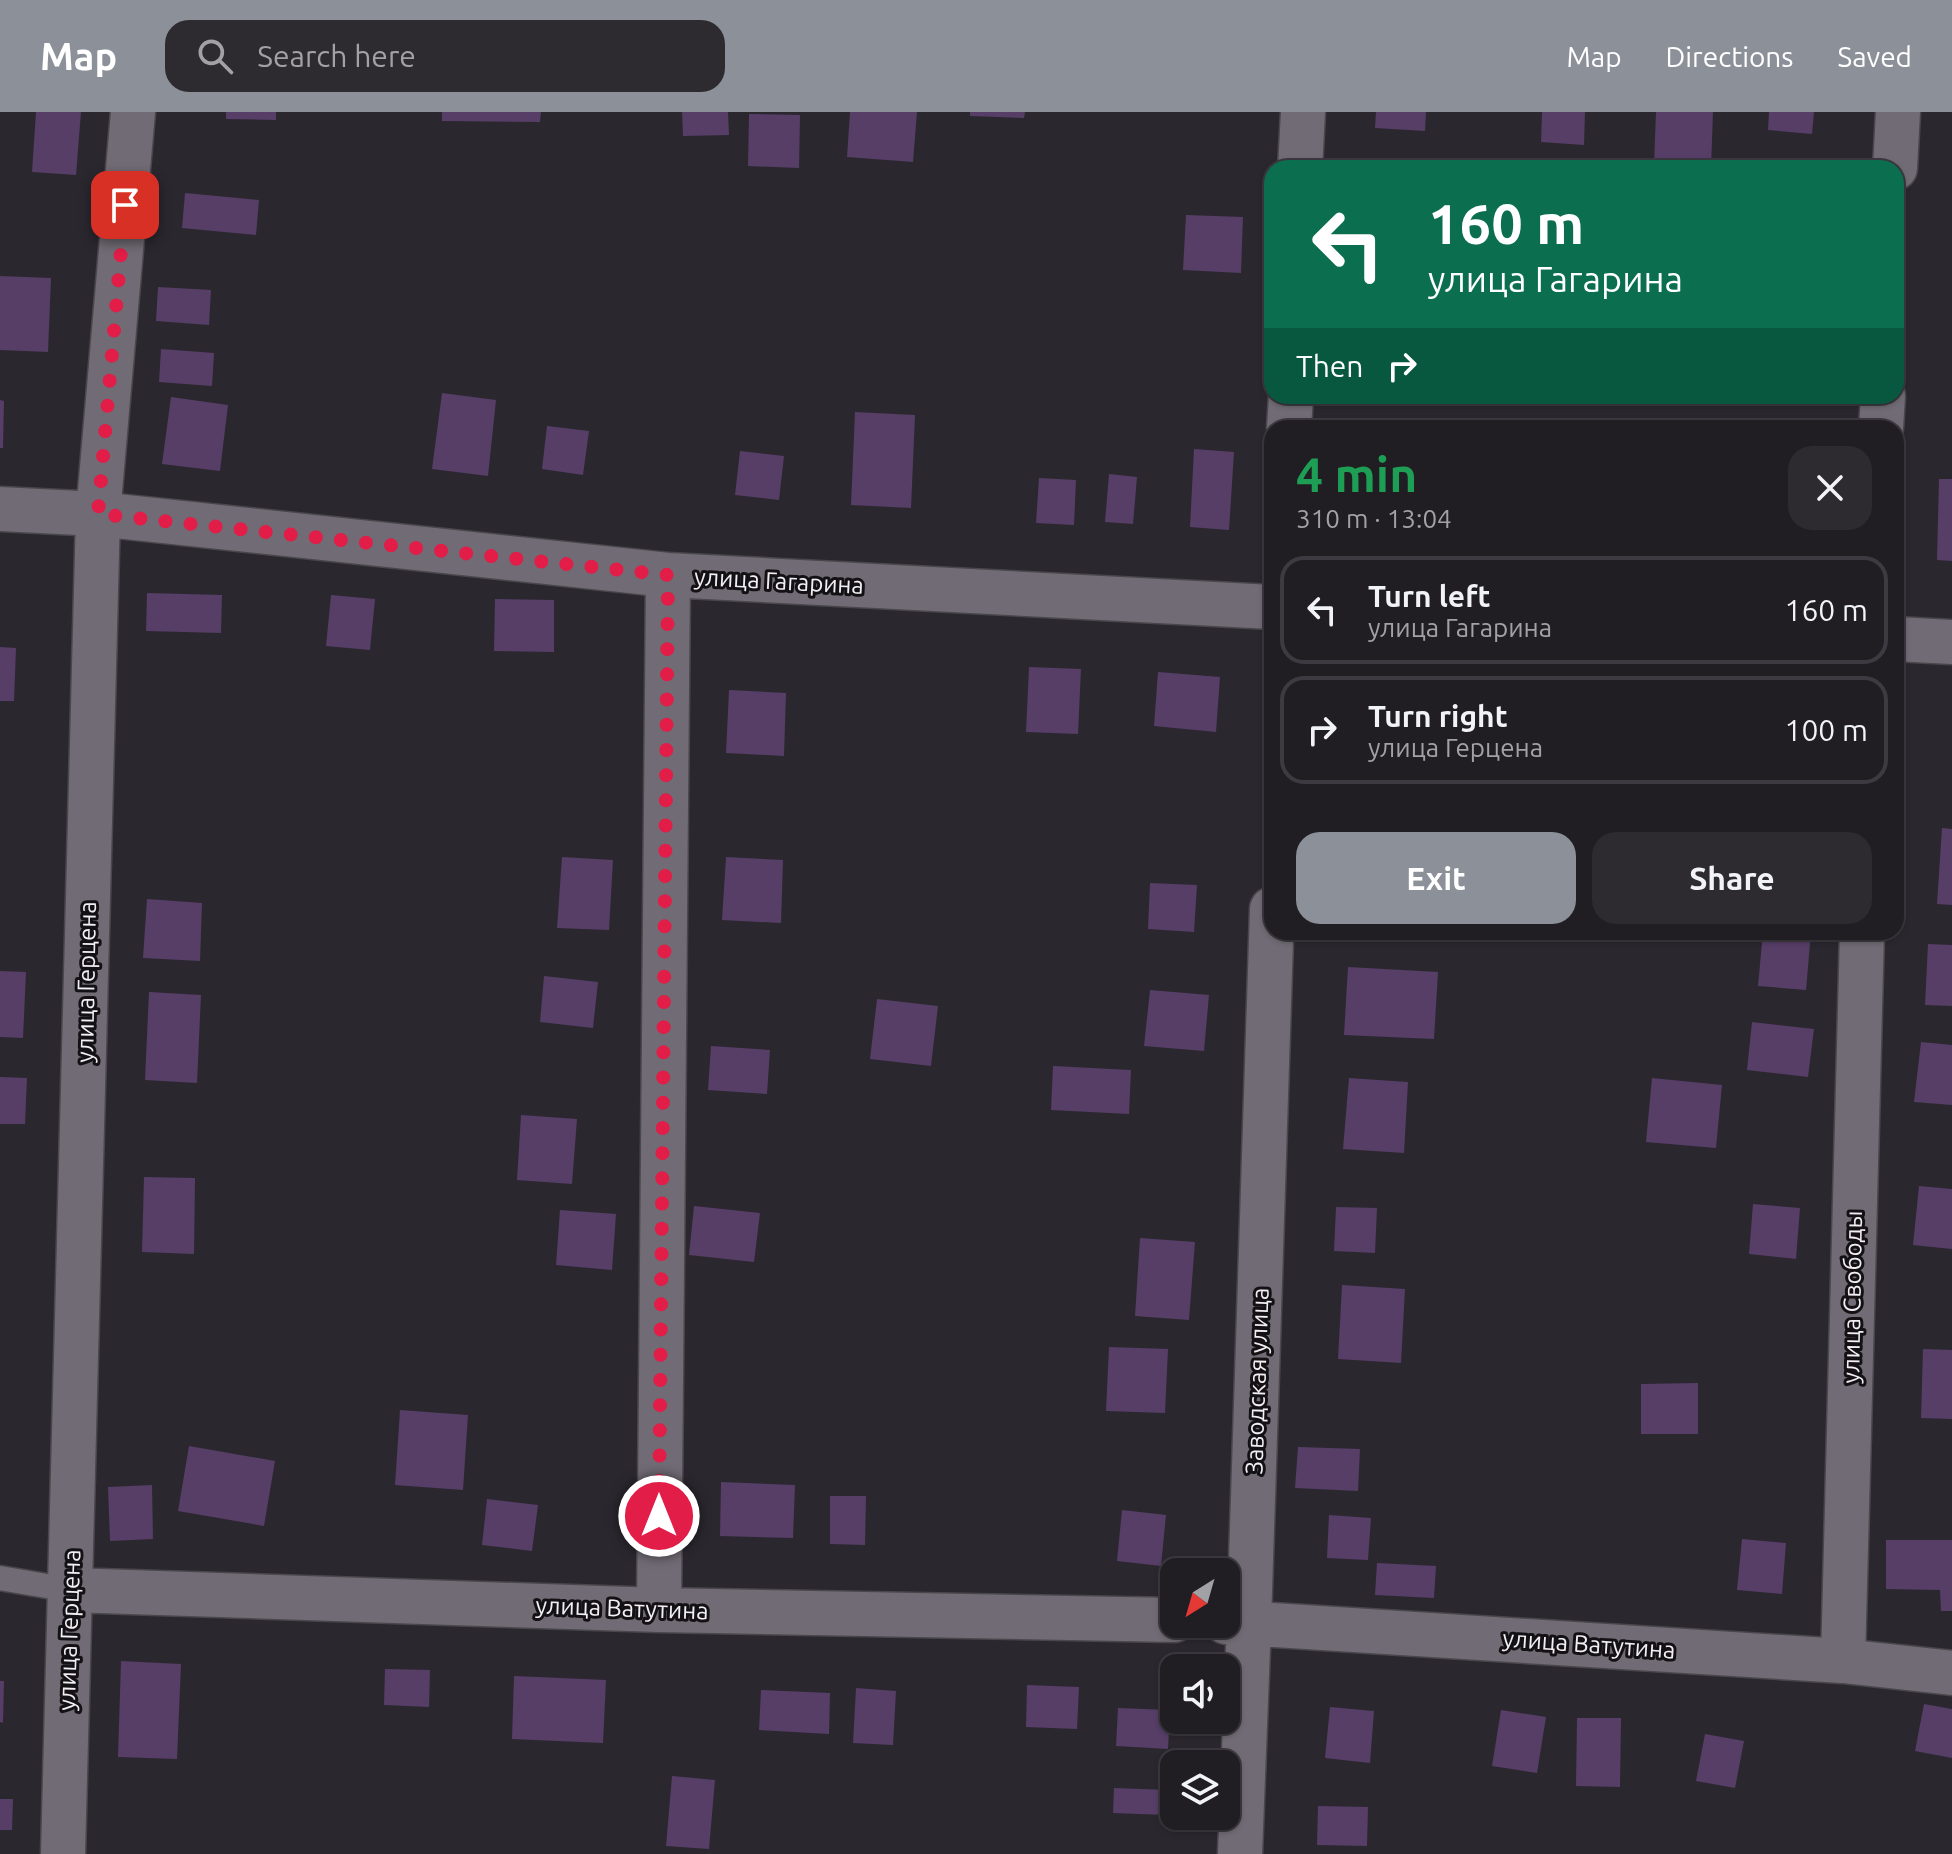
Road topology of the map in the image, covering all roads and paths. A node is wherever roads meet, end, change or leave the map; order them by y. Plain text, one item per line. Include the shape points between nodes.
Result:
1 (133, 112) edge
2 (1303, 112) edge
3 (1898, 112) edge
4 (1300, 160) edge
5 (1895, 160) edge
6 (0, 509) edge
7 (98, 514) junction
8 (668, 575) junction
9 (1264, 607) edge
10 (1904, 639) edge
11 (1952, 642) edge
12 (1271, 940) edge
13 (1862, 940) edge
14 (0, 1578) edge
15 (1240, 1580) edge
16 (70, 1590) junction
17 (659, 1610) junction
18 (1160, 1620) edge
19 (1240, 1622) edge
20 (1238, 1638) edge
21 (1843, 1661) junction
22 (1952, 1673) edge
23 (63, 1854) edge
24 (1240, 1854) edge

1 - 7 street, улица Герцена
2 - 4 street
3 - 5 street
6 - 7 street, улица Гагарина
7 - 8 street, улица Гагарина
7 - 16 street, улица Герцена
8 - 9 street, улица Гагарина
8 - 17 street
10 - 11 street
12 - 15 street, Заводская улица
13 - 21 street, улица Свободы
14 - 16 lane
16 - 17 street, улица Ватутина
16 - 23 street, улица Герцена
17 - 18 street, улица Ватутина
19 - 21 street, улица Ватутина
20 - 24 street, Заводская улица
21 - 22 street, улица Ватутина

